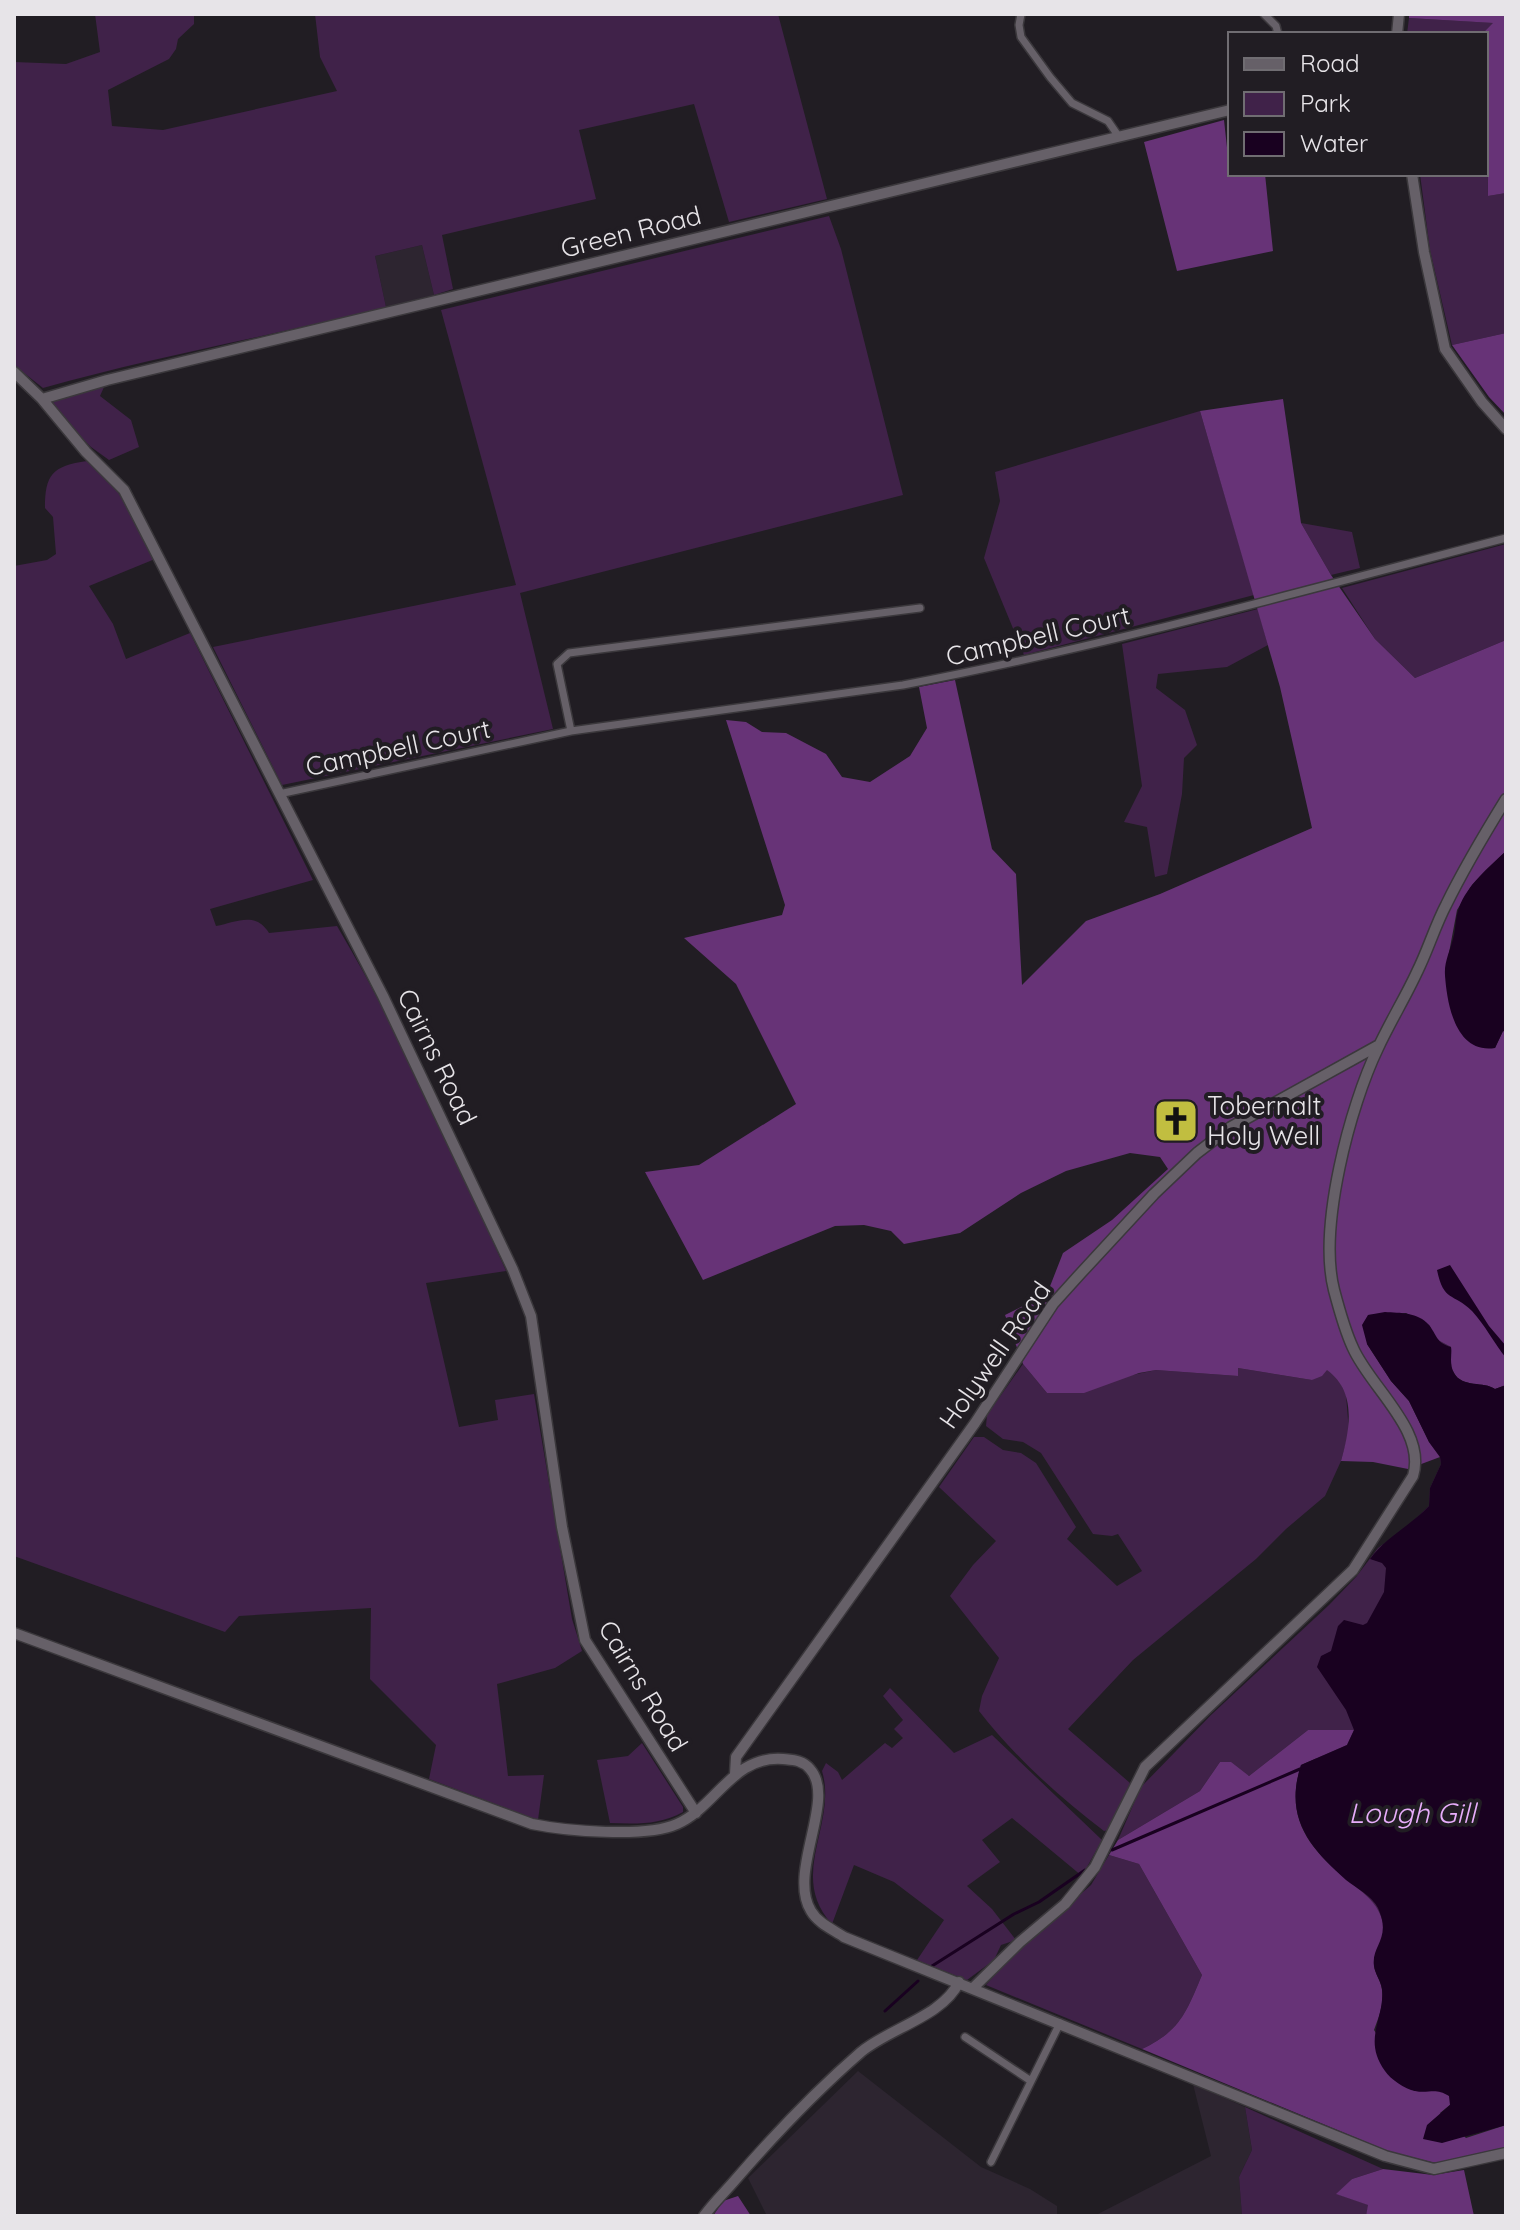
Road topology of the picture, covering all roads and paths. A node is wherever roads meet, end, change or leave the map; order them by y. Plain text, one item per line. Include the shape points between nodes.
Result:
1 (1021, 14) edge
2 (1264, 14) edge
3 (1278, 32) edge
4 (1228, 110) edge
5 (1119, 137) junction
6 (1412, 176) edge
7 (14, 372) edge
8 (42, 399) junction
9 (1506, 429) edge
10 (1506, 538) edge
11 (920, 608) dead end
12 (571, 731) junction
13 (279, 794) junction
14 (1506, 799) edge
15 (1379, 1045) junction
16 (14, 1633) edge
17 (735, 1774) junction
18 (696, 1813) junction
19 (959, 1982) junction
20 (973, 1988) junction
21 (1060, 2023) junction
22 (965, 2037) dead end
23 (1031, 2081) junction
24 (1506, 2153) edge
25 (991, 2162) dead end
26 (704, 2216) edge

1 - 5 street via 1021,37 1050,77 1072,103 1108,121
2 - 3 street
4 - 5 street, Green Road
5 - 8 street, Green Road
6 - 9 street via 1445,349
7 - 8 street, Cairns Road
8 - 13 street, Cairns Road via 124,490
10 - 12 street, Campbell Court via 1139,634 943,678
11 - 12 street via 569,653 557,664
12 - 13 street, Campbell Court
13 - 18 street, Cairns Road via 383,996 531,1316 562,1527 585,1640
14 - 15 street via 1445,907
15 - 17 street, Holywell Road via 1197,1153 1053,1304 975,1423 736,1757
15 - 20 street via 1336,1177 1330,1249 1333,1288 1353,1349 1414,1445 1418,1461 1413,1476 1353,1570 1145,1767 1095,1867 1065,1904
16 - 18 street via 532,1824 638,1831 675,1825
17 - 18 street
17 - 19 street via 776,1759 798,1760 809,1767 818,1780 805,1864 809,1909 844,1937
19 - 20 street
19 - 26 street via 941,2006 891,2031 813,2096
20 - 21 street
21 - 23 street
21 - 24 street via 1411,2165 1434,2169
22 - 23 street
23 - 25 street

